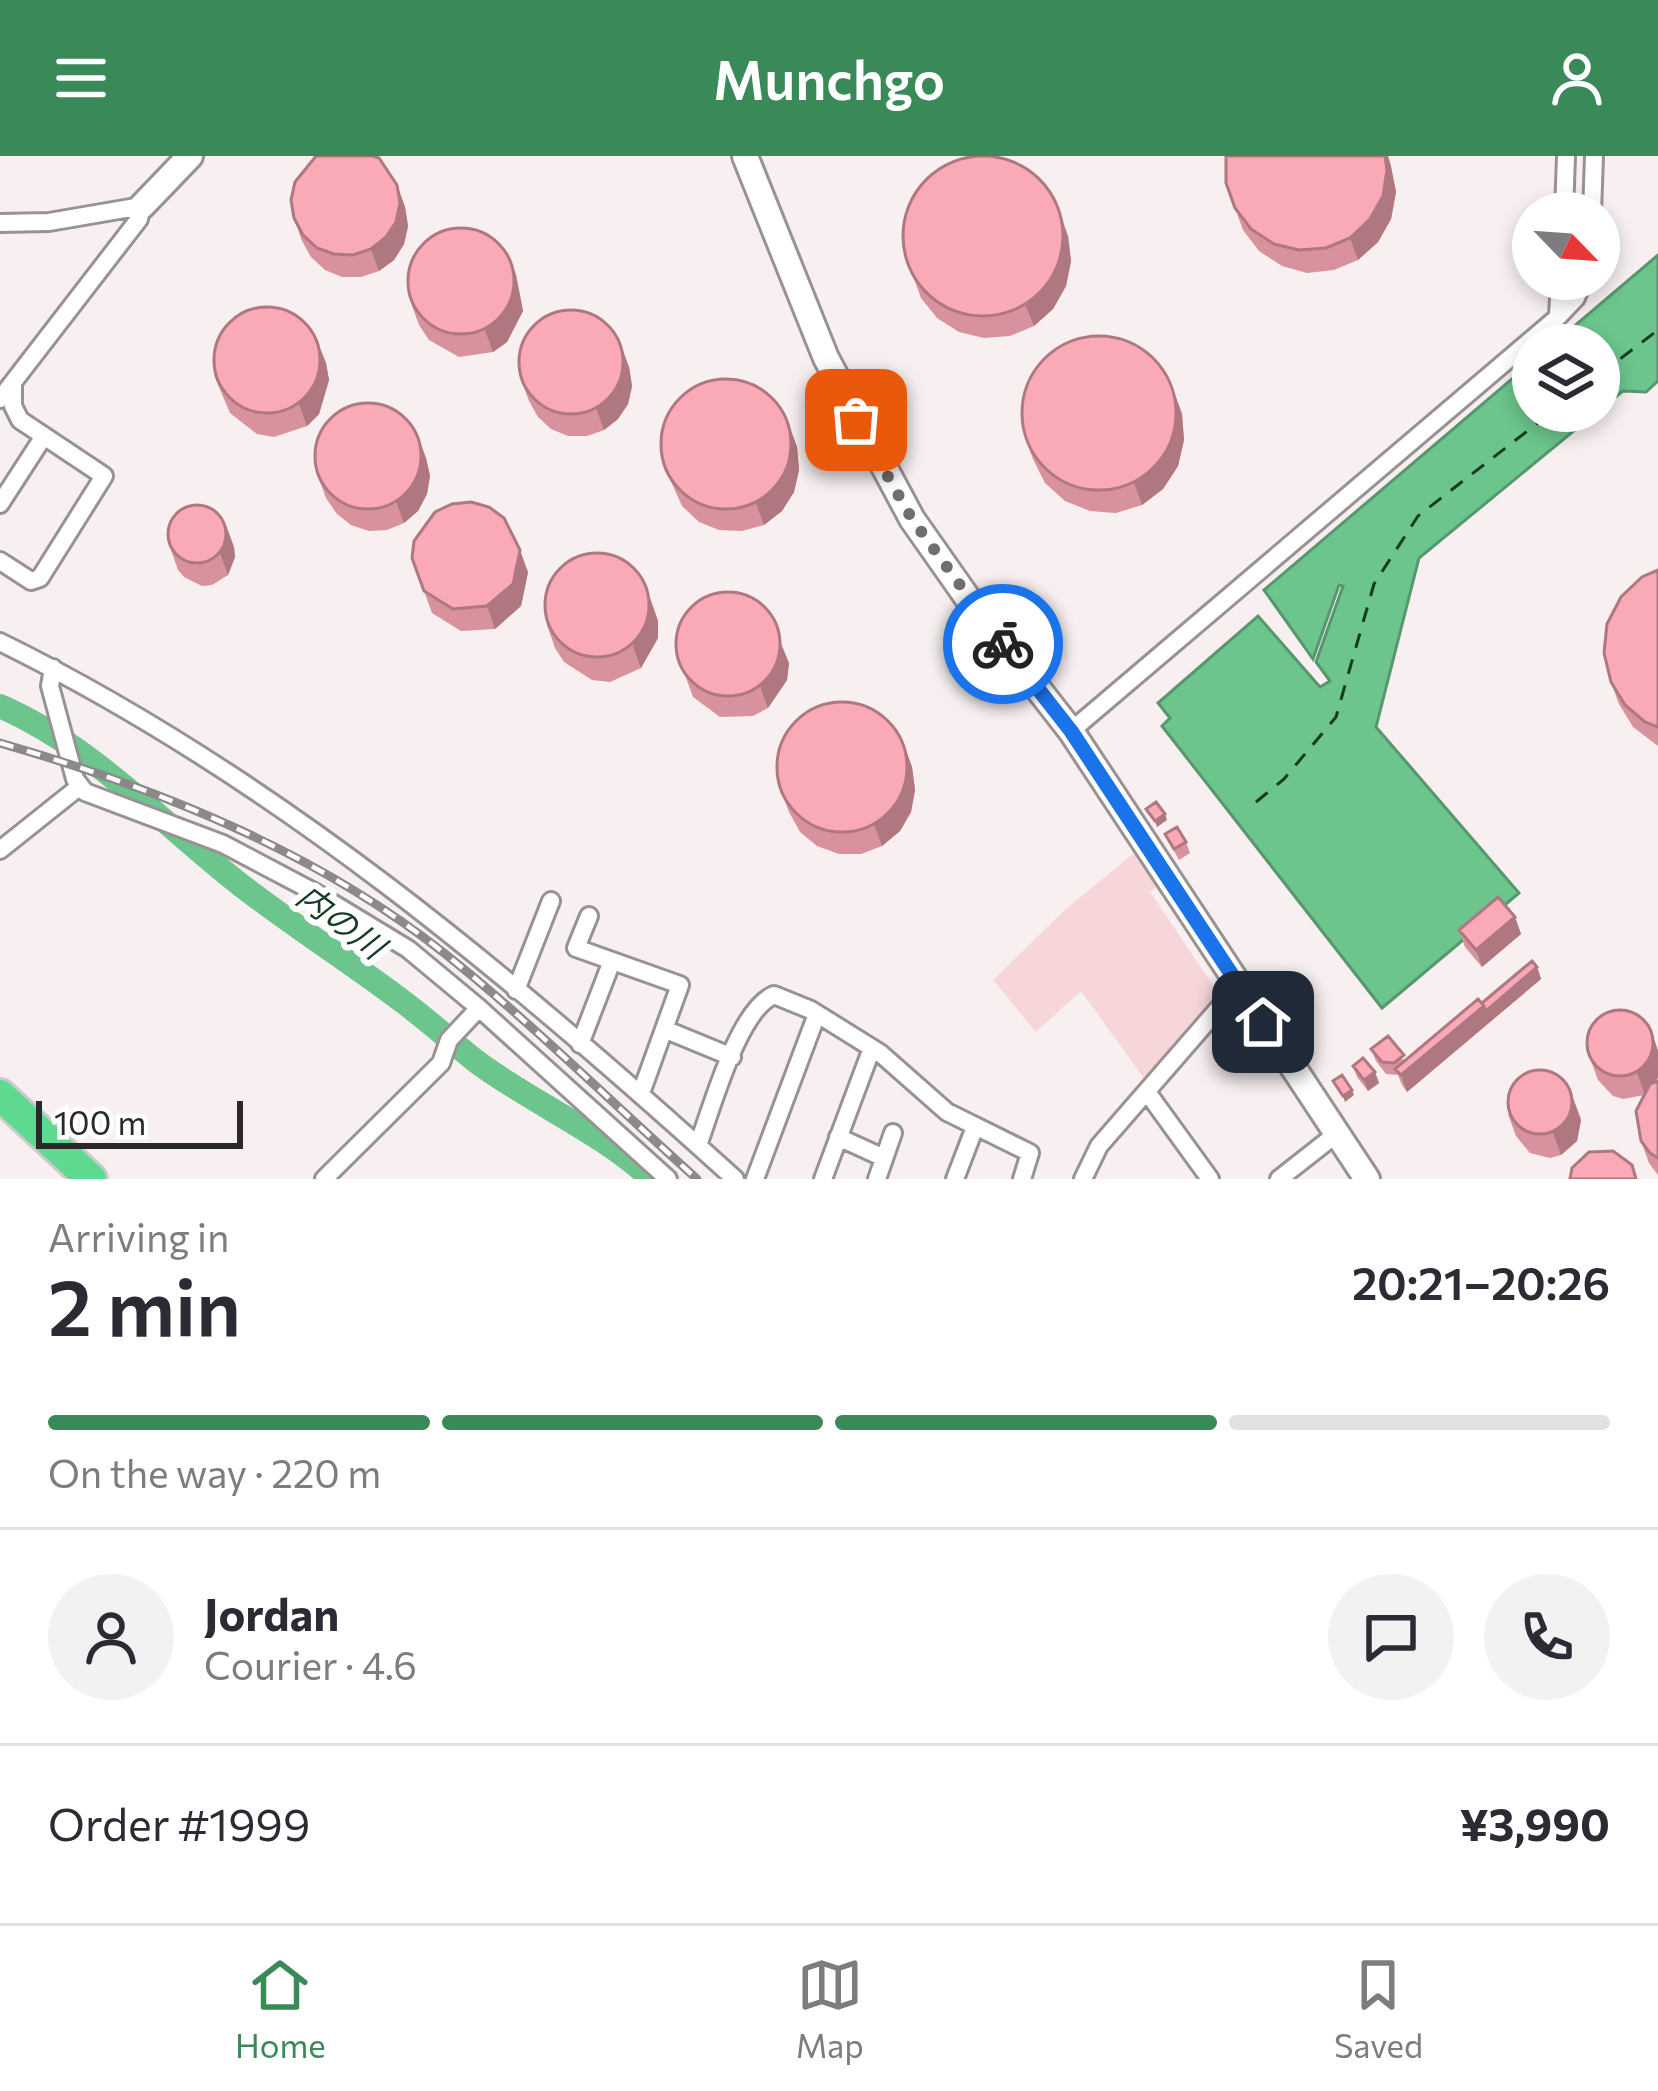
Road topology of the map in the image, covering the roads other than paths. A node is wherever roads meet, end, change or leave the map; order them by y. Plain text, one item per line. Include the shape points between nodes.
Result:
1 (190, 156) edge
2 (745, 156) edge
3 (1566, 156) edge
4 (1594, 156) edge
5 (1565, 192) edge
6 (1593, 192) edge
7 (142, 206) junction
8 (0, 223) edge
9 (1559, 300) edge
10 (1574, 300) edge
11 (1558, 317) junction
12 (13, 384) junction
13 (0, 399) edge
14 (44, 436) junction
15 (0, 504) edge
16 (0, 561) edge
17 (0, 642) edge
18 (53, 668) junction
19 (1071, 731) junction
20 (80, 787) junction
21 (0, 850) edge
22 (551, 901) dead end
23 (589, 916) dead end
24 (611, 961) junction
25 (1239, 985) junction
26 (516, 990) junction
27 (479, 1008) junction
28 (817, 1014) junction
29 (664, 1029) junction
30 (580, 1044) junction
31 (872, 1048) junction
32 (732, 1057) junction
33 (1148, 1092) junction
34 (641, 1093) junction
35 (7, 1112) edge
36 (975, 1126) junction
37 (893, 1133) dead end
38 (1335, 1136) junction
39 (838, 1137) junction
40 (698, 1145) junction
41 (884, 1158) junction
42 (91, 1179) edge
43 (324, 1179) edge
44 (668, 1179) edge
45 (735, 1179) edge
46 (755, 1179) edge
47 (823, 1179) edge
48 (877, 1179) edge
49 (955, 1179) edge
50 (1022, 1179) edge
51 (1083, 1179) edge
52 (1210, 1179) edge
53 (1279, 1179) edge
54 (1367, 1179) edge

1 - 7 street
2 - 19 street via 872,451 941,562
3 - 5 street
4 - 6 street
7 - 8 street
7 - 12 street
9 - 11 street
10 - 11 street
11 - 19 street
12 - 13 street
12 - 14 street via 15,414
14 - 15 street
14 - 16 street via 104,476 40,578 31,581
17 - 18 street
18 - 20 street via 50,686
18 - 26 street via 258,792
19 - 25 street
20 - 21 street
20 - 27 street via 223,844 314,892 408,950
22 - 26 street
23 - 24 street via 576,948
24 - 29 street via 680,985
24 - 30 street
25 - 33 street
25 - 38 street
26 - 30 street
27 - 43 street via 449,1040 441,1063
27 - 44 street
28 - 31 street
28 - 32 street via 769,996 746,1022
28 - 46 street
29 - 32 street
29 - 34 street
30 - 34 street
31 - 36 street via 935,1104
31 - 39 street
32 - 40 street
33 - 51 street via 1099,1146
33 - 52 street
34 - 40 street
35 - 42 highway
36 - 49 street
36 - 50 street via 1030,1153
37 - 41 street
38 - 53 street
38 - 54 street
39 - 41 street
39 - 47 street
40 - 45 street
41 - 48 street

